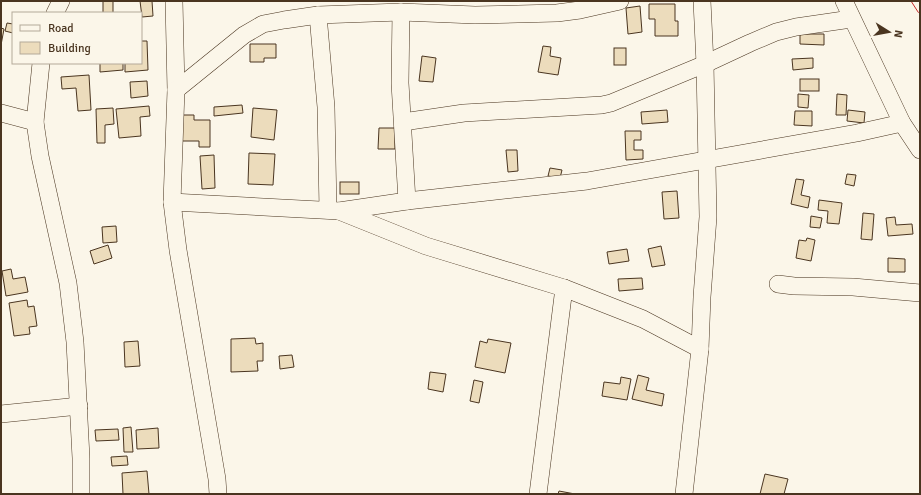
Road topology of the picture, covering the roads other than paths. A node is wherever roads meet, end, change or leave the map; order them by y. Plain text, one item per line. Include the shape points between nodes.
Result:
1 (46, 1) edge
2 (61, 1) edge
3 (174, 1) edge
4 (620, 1) edge
5 (702, 1) edge
6 (844, 1) edge
7 (46, 12) edge
8 (56, 12) edge
9 (401, 12) junction
10 (318, 15) junction
11 (852, 19) junction
12 (41, 64) edge
13 (705, 64) junction
14 (176, 90) junction
15 (1, 113) edge
16 (35, 122) junction
17 (402, 122) junction
18 (902, 123) junction
19 (920, 150) edge
20 (708, 161) junction
21 (407, 201) junction
22 (172, 202) junction
23 (334, 210) junction
24 (778, 284) dead end
25 (564, 288) junction
26 (920, 293) edge
27 (700, 349) junction
28 (79, 406) junction
29 (1, 414) edge
30 (536, 492) edge
31 (81, 494) edge
32 (218, 494) edge
33 (684, 494) edge

1 - 7 street
2 - 8 street
3 - 14 street
4 - 9 street via 557,13 475,15
5 - 13 street
6 - 11 street
9 - 10 street
9 - 17 street
10 - 14 street via 263,24 244,35
10 - 23 street
11 - 13 street via 776,32
11 - 18 street
12 - 16 street
13 - 17 street via 602,105 464,113
13 - 20 street
14 - 22 street
15 - 16 street
16 - 28 street via 68,283
17 - 21 street
18 - 19 street
18 - 20 street via 857,134 774,147
20 - 21 street via 587,181
20 - 27 street via 708,218
21 - 23 street
22 - 23 street
22 - 32 street
23 - 25 street via 426,246
24 - 26 street
25 - 27 street via 643,319
25 - 30 street
27 - 33 street
28 - 29 street
28 - 31 street

